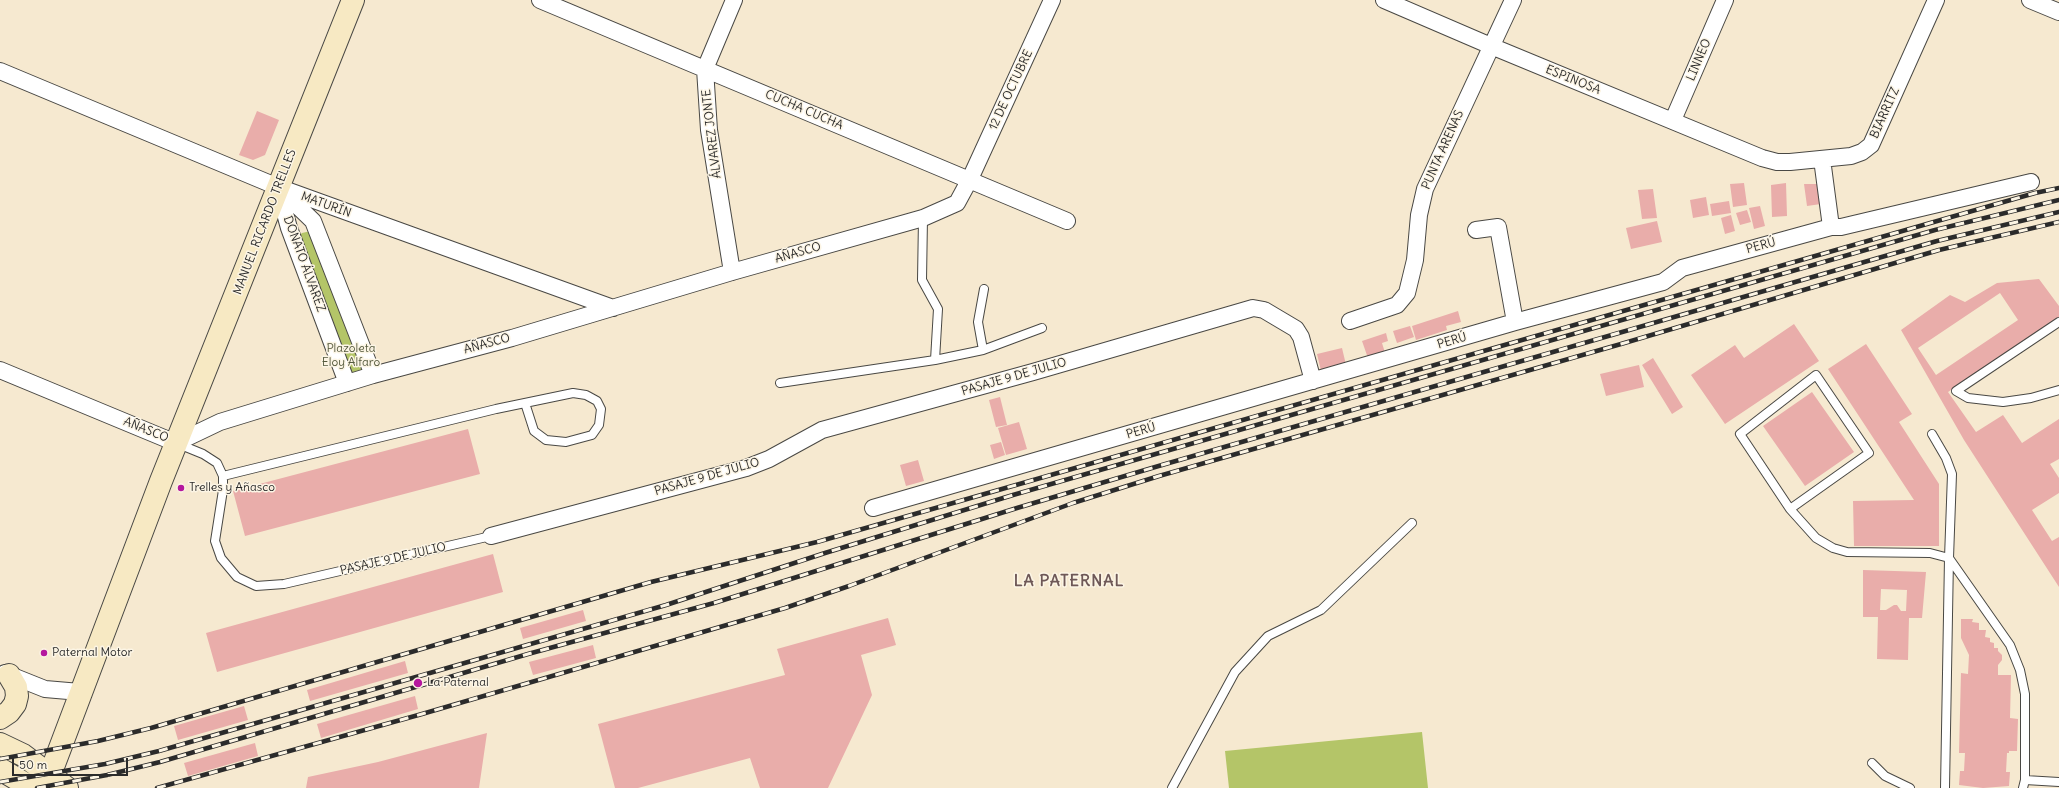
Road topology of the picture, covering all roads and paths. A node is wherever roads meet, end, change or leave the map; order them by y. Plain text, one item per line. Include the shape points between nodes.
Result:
1 (353, 0) edge
2 (540, 0) edge
3 (734, 0) edge
4 (1052, 0) edge
5 (1384, 0) edge
6 (1513, 0) edge
7 (1725, 0) edge
8 (1936, 0) edge
9 (2030, 0) edge
10 (2059, 12) edge
11 (1491, 46) junction
12 (706, 69) junction
13 (0, 71) edge
14 (1673, 120) junction
15 (1762, 158) joint
16 (1822, 159) junction
17 (970, 179) junction
18 (2031, 182) dead end
19 (278, 187) junction
20 (923, 218) junction
21 (1067, 221) dead end
22 (1831, 227) junction
23 (1476, 230) dead end
24 (732, 272) junction
25 (984, 289) dead end
26 (613, 308) junction
27 (1350, 321) dead end
28 (1515, 322) junction
29 (2059, 322) edge
30 (1042, 328) dead end
31 (983, 350) junction
32 (935, 360) junction
33 (0, 370) edge
34 (373, 374) junction
35 (1313, 381) junction
36 (347, 383) junction
37 (780, 383) dead end
38 (2059, 390) edge
39 (525, 404) junction
40 (1932, 434) dead end
41 (176, 443) junction
42 (223, 476) junction
43 (873, 508) dead end
44 (1790, 509) junction
45 (1412, 523) dead end
46 (490, 536) joint
47 (1949, 558) junction
48 (5, 673) edge
49 (80, 692) junction
50 (0, 718) edge
51 (0, 744) edge
52 (1872, 763) dead end
53 (0, 769) edge
54 (2059, 782) edge
55 (54, 784) edge
56 (2024, 784) edge
57 (32, 788) edge
58 (1172, 788) edge
59 (1910, 788) edge
60 (1945, 788) edge

1 - 19 main road, MANUEL RICARDO TRELLES
2 - 12 street, CUCHA CUCHA
3 - 12 street, ÁLVAREZ JONTE
4 - 17 street, 12 DE OCTUBRE
5 - 11 street, ESPINOSA
6 - 11 street, PUNTA ARENAS
7 - 14 street, LINNEO
8 - 16 street, BIARRITZ via 1871,145 1851,156
9 - 10 street
11 - 14 street, ESPINOSA
11 - 27 street, PUNTA ARENAS via 1425,189 1419,215 1416,260 1407,293 1397,305
12 - 17 street, CUCHA CUCHA
12 - 24 street, ÁLVAREZ JONTE via 709,130
13 - 19 street, MATURÍN
14 - 15 street, ESPINOSA
15 - 16 street, BIARRITZ via 1777,162
16 - 22 street
17 - 20 street, AÑASCO via 957,203
17 - 21 street, CUCHA CUCHA
18 - 22 street, PERÚ via 1841,227
19 - 26 street, MATURÍN
19 - 34 street, DONATO ÁLVAREZ via 313,221
19 - 36 street, DONATO ÁLVAREZ via 289,228
19 - 41 main road, MANUEL RICARDO TRELLES
20 - 24 street, AÑASCO
20 - 32 lane via 922,280 938,309
22 - 28 street, PERÚ via 1682,268 1663,282
23 - 28 street via 1498,227
24 - 26 street, AÑASCO
25 - 31 lane via 978,322
26 - 34 street, AÑASCO via 512,338
28 - 35 street, PERÚ
29 - 38 lane via 1956,391 1968,398 2003,402
30 - 31 lane
31 - 32 lane
32 - 37 lane
33 - 41 street, AÑASCO
34 - 36 street, AÑASCO
35 - 43 street, PERÚ
35 - 46 street, PASAJE 9 DE JULIO via 1301,337 1296,329 1264,310 1252,308 822,430 770,459 746,468
36 - 41 street, AÑASCO via 220,422
39 - 39 lane via 573,393 586,395 597,401 601,409 599,425 592,435 566,442 546,440 534,432
39 - 42 lane
40 - 47 lane via 1952,474
41 - 42 lane via 217,463
41 - 49 main road, MANUEL RICARDO TRELLES
42 - 46 lane, PASAJE 9 DE JULIO via 215,541 221,558 237,577 256,586 284,584
44 - 44 lane via 1869,453 1816,375 1740,434
44 - 47 lane via 1816,538 1833,548 1847,552 1930,553
45 - 58 lane via 1321,610 1268,636 1235,672
47 - 56 lane via 2010,645 2020,670 2025,694
47 - 60 lane
48 - 49 street via 45,689
48 - 50 main road via 16,687 17,696 9,712
49 - 55 main road, MANUEL RICARDO TRELLES
51 - 55 main road via 23,755
52 - 59 lane via 1886,776
53 - 57 main road
54 - 56 lane

